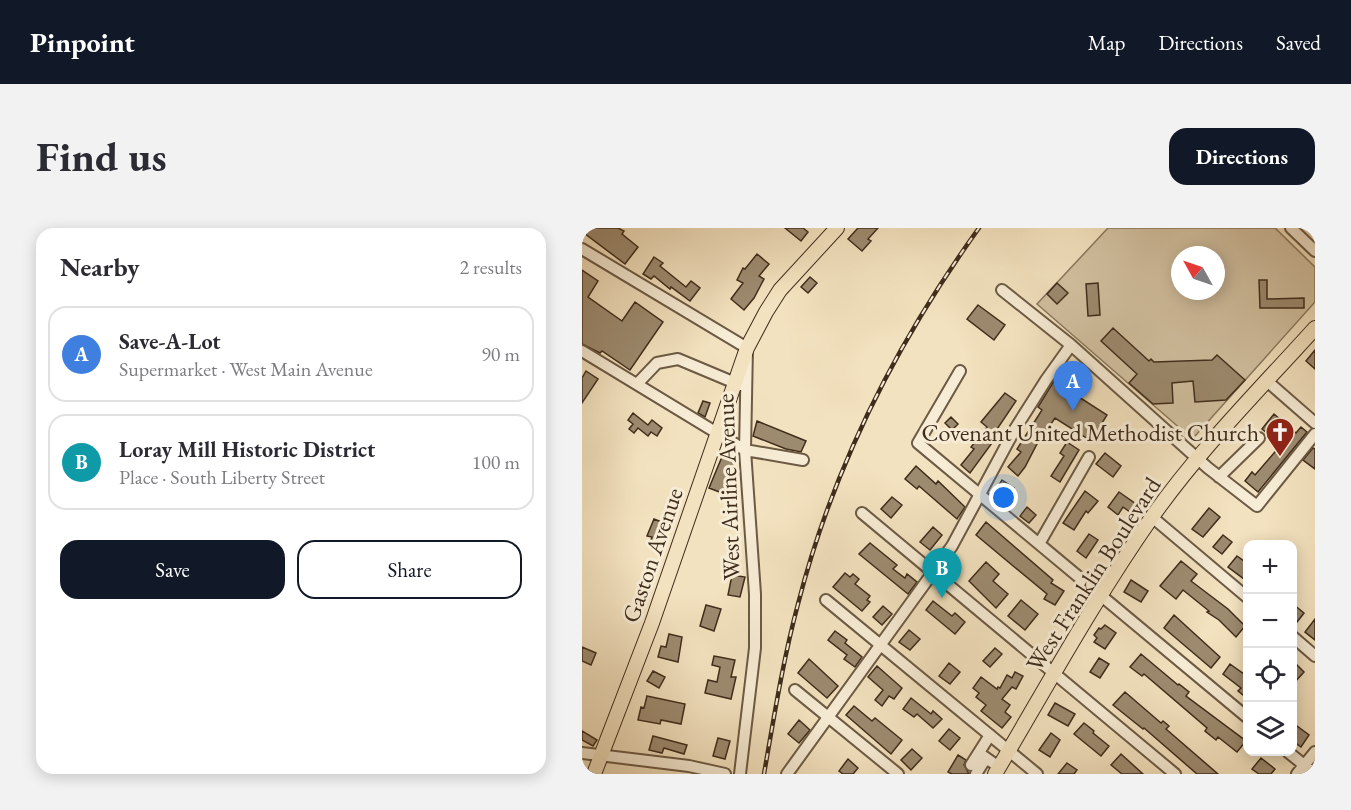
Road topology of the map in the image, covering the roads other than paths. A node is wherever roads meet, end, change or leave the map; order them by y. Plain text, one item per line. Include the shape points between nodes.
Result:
1 (1291, 228) edge
2 (833, 229) edge
3 (582, 249) edge
4 (1315, 251) edge
5 (1002, 290) dead end
6 (1315, 327) edge
7 (1071, 345) junction
8 (747, 348) junction
9 (582, 351) edge
10 (960, 371) dead end
11 (1267, 381) junction
12 (637, 384) junction
13 (741, 385) junction
14 (1315, 423) edge
15 (718, 434) junction
16 (1315, 434) edge
17 (1259, 438) dead end
18 (745, 450) junction
19 (1089, 457) dead end
20 (1198, 459) junction
21 (803, 460) dead end
22 (1220, 477) junction
23 (980, 495) junction
24 (862, 513) dead end
25 (1152, 517) junction
26 (1039, 544) junction
27 (934, 572) junction
28 (1243, 594) edge
29 (1101, 595) junction
30 (826, 600) dead end
31 (1297, 640) edge
32 (881, 645) junction
33 (1315, 656) edge
34 (1055, 673) junction
35 (795, 690) dead end
36 (1243, 714) edge
37 (828, 717) junction
38 (990, 735) junction
39 (1009, 750) junction
40 (1315, 752) edge
41 (582, 753) edge
42 (602, 754) junction
43 (982, 755) junction
44 (1293, 756) edge
45 (1304, 765) junction
46 (974, 770) edge
47 (997, 771) edge
48 (594, 774) edge
49 (725, 774) edge
50 (740, 774) edge
51 (787, 774) edge
52 (898, 774) edge
53 (1037, 774) edge
54 (1175, 774) edge
55 (1297, 774) edge
56 (1315, 774) edge

1 - 4 street
2 - 8 main road via 780,290
3 - 8 street
5 - 7 street
6 - 11 main road, West Franklin Boulevard
7 - 20 street
7 - 23 street via 1031,401
8 - 13 main road, Gaston Avenue
9 - 12 street
10 - 23 street via 918,443
11 - 14 street
11 - 20 main road, West Franklin Boulevard
12 - 13 street via 657,363 678,359
12 - 15 street
13 - 15 main road, Gaston Avenue
13 - 18 street, West Airline Avenue
15 - 18 street
15 - 42 main road, Gaston Avenue
16 - 22 street via 1257,506
17 - 22 street
18 - 21 street
18 - 50 street, West Airline Avenue via 755,648
19 - 26 street
20 - 22 street
20 - 25 main road, West Franklin Boulevard
23 - 26 street
23 - 27 street
24 - 27 street
25 - 28 street
25 - 29 main road, West Franklin Boulevard
26 - 29 street
27 - 32 street
27 - 34 street
29 - 34 main road, West Franklin Boulevard
29 - 36 street
30 - 32 street
31 - 33 street
32 - 37 street
32 - 38 street
34 - 39 main road, West Franklin Boulevard
34 - 54 street
35 - 37 street
37 - 51 street
37 - 52 street
38 - 39 street
38 - 43 street
39 - 47 main road, West Franklin Boulevard
39 - 53 street
40 - 45 street
41 - 42 street
42 - 48 main road, Gaston Avenue
42 - 49 street
43 - 46 street
43 - 47 street
44 - 45 street
45 - 55 street
45 - 56 street

